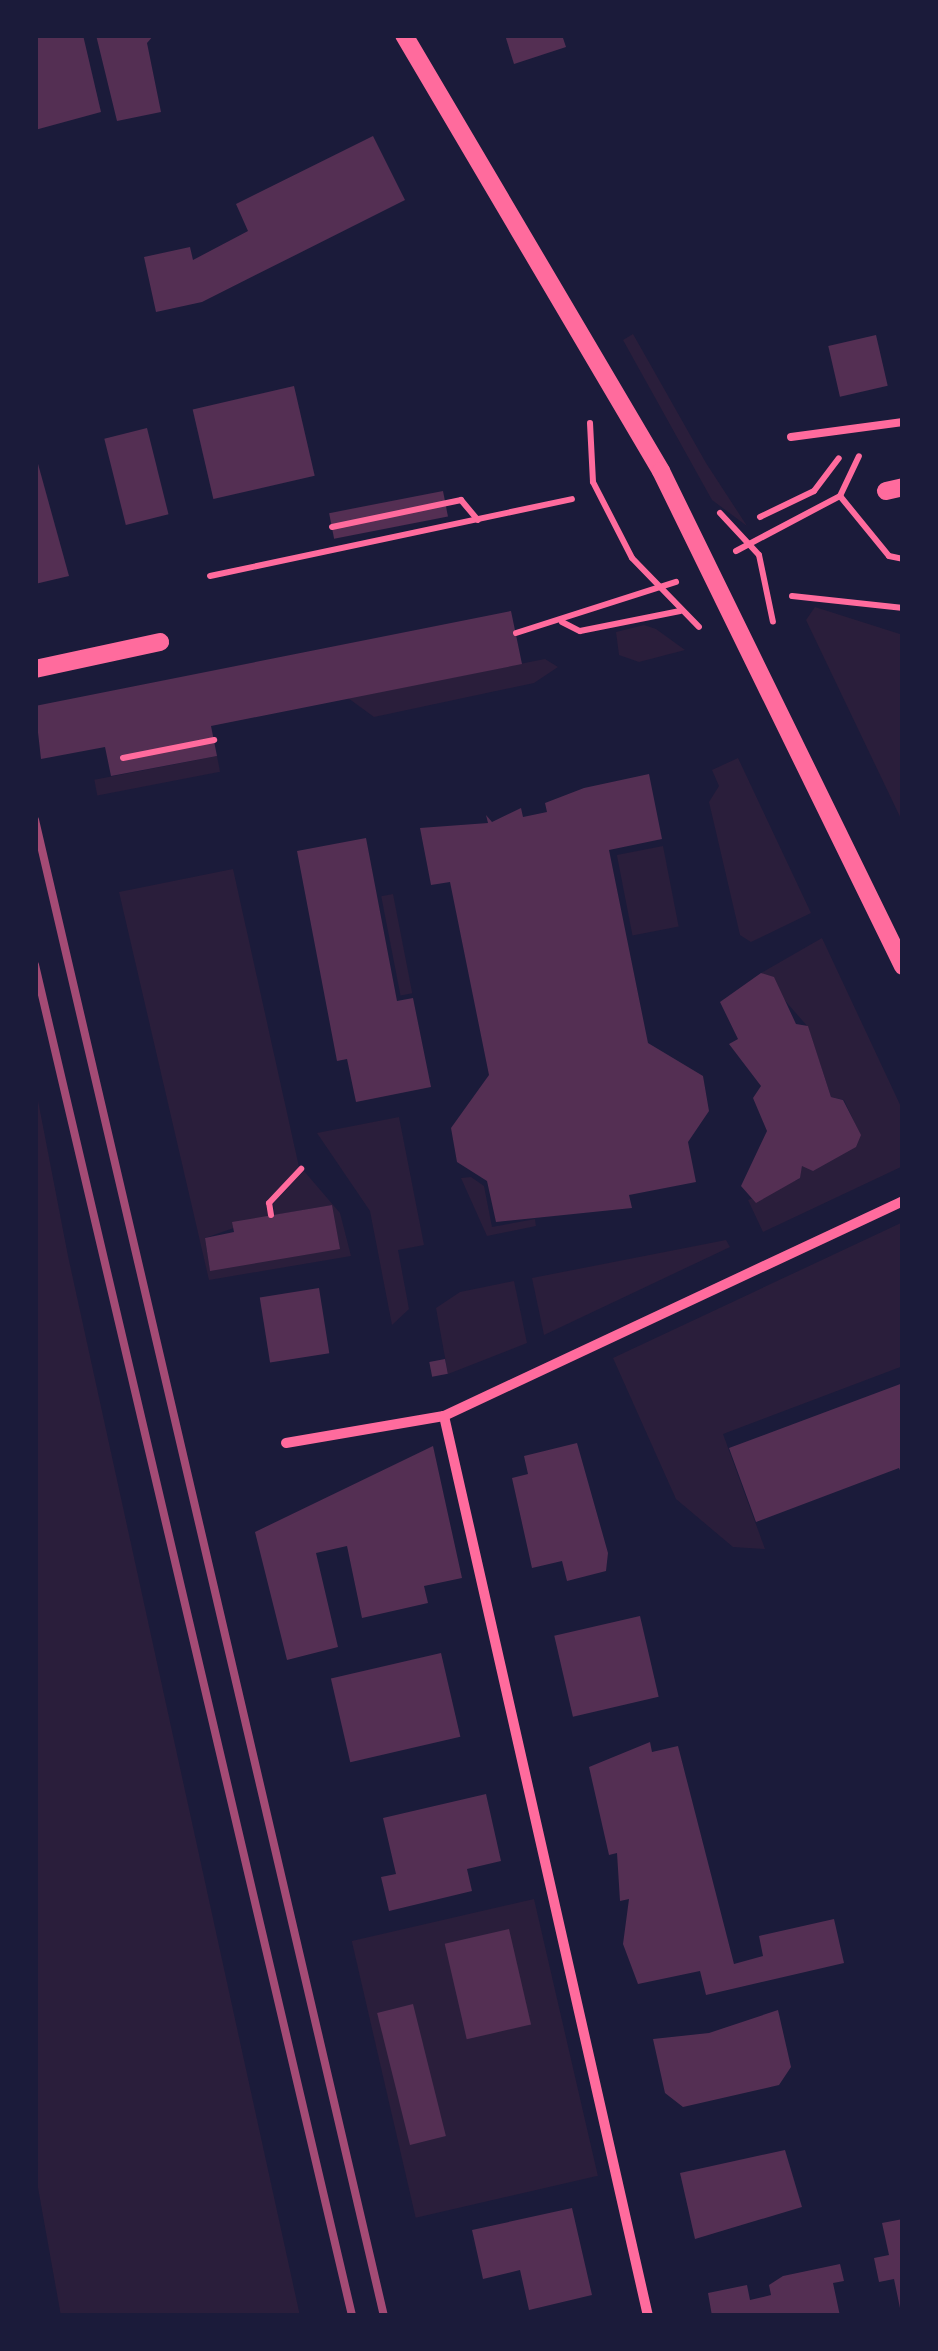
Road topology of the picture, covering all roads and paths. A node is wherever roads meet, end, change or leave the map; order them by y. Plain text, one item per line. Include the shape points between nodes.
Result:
1 (404, 35) edge
2 (596, 360) junction
3 (903, 422) edge
4 (864, 430) junction
5 (840, 434) junction
6 (791, 437) dead end
7 (840, 496) junction
8 (572, 498) dead end
9 (760, 517) dead end
10 (479, 521) junction
11 (332, 527) dead end
12 (735, 552) dead end
13 (903, 559) edge
14 (210, 576) dead end
15 (688, 578) dead end
16 (654, 590) junction
17 (792, 596) dead end
18 (700, 601) dead end
19 (903, 608) edge
20 (562, 622) junction
21 (516, 633) dead end
22 (160, 642) dead end
23 (35, 669) edge
24 (214, 740) dead end
25 (123, 758) dead end
26 (903, 966) edge
27 (301, 1169) dead end
28 (903, 1201) edge
29 (272, 1215) dead end
30 (444, 1416) junction
31 (286, 1443) dead end
32 (648, 2316) edge

1 - 2 street
2 - 16 path via 593,482
2 - 26 street via 724,589
3 - 4 lane
4 - 5 lane
4 - 7 path
5 - 6 lane
5 - 9 path via 829,479
7 - 12 path
7 - 13 path via 888,556
8 - 10 path
10 - 11 path via 461,500
10 - 14 path
15 - 16 path
16 - 20 path via 573,608
17 - 19 path
18 - 20 path via 664,619 580,630
20 - 21 path
22 - 23 street
24 - 25 path
27 - 29 path via 270,1204
28 - 30 street
30 - 31 street
30 - 32 street

